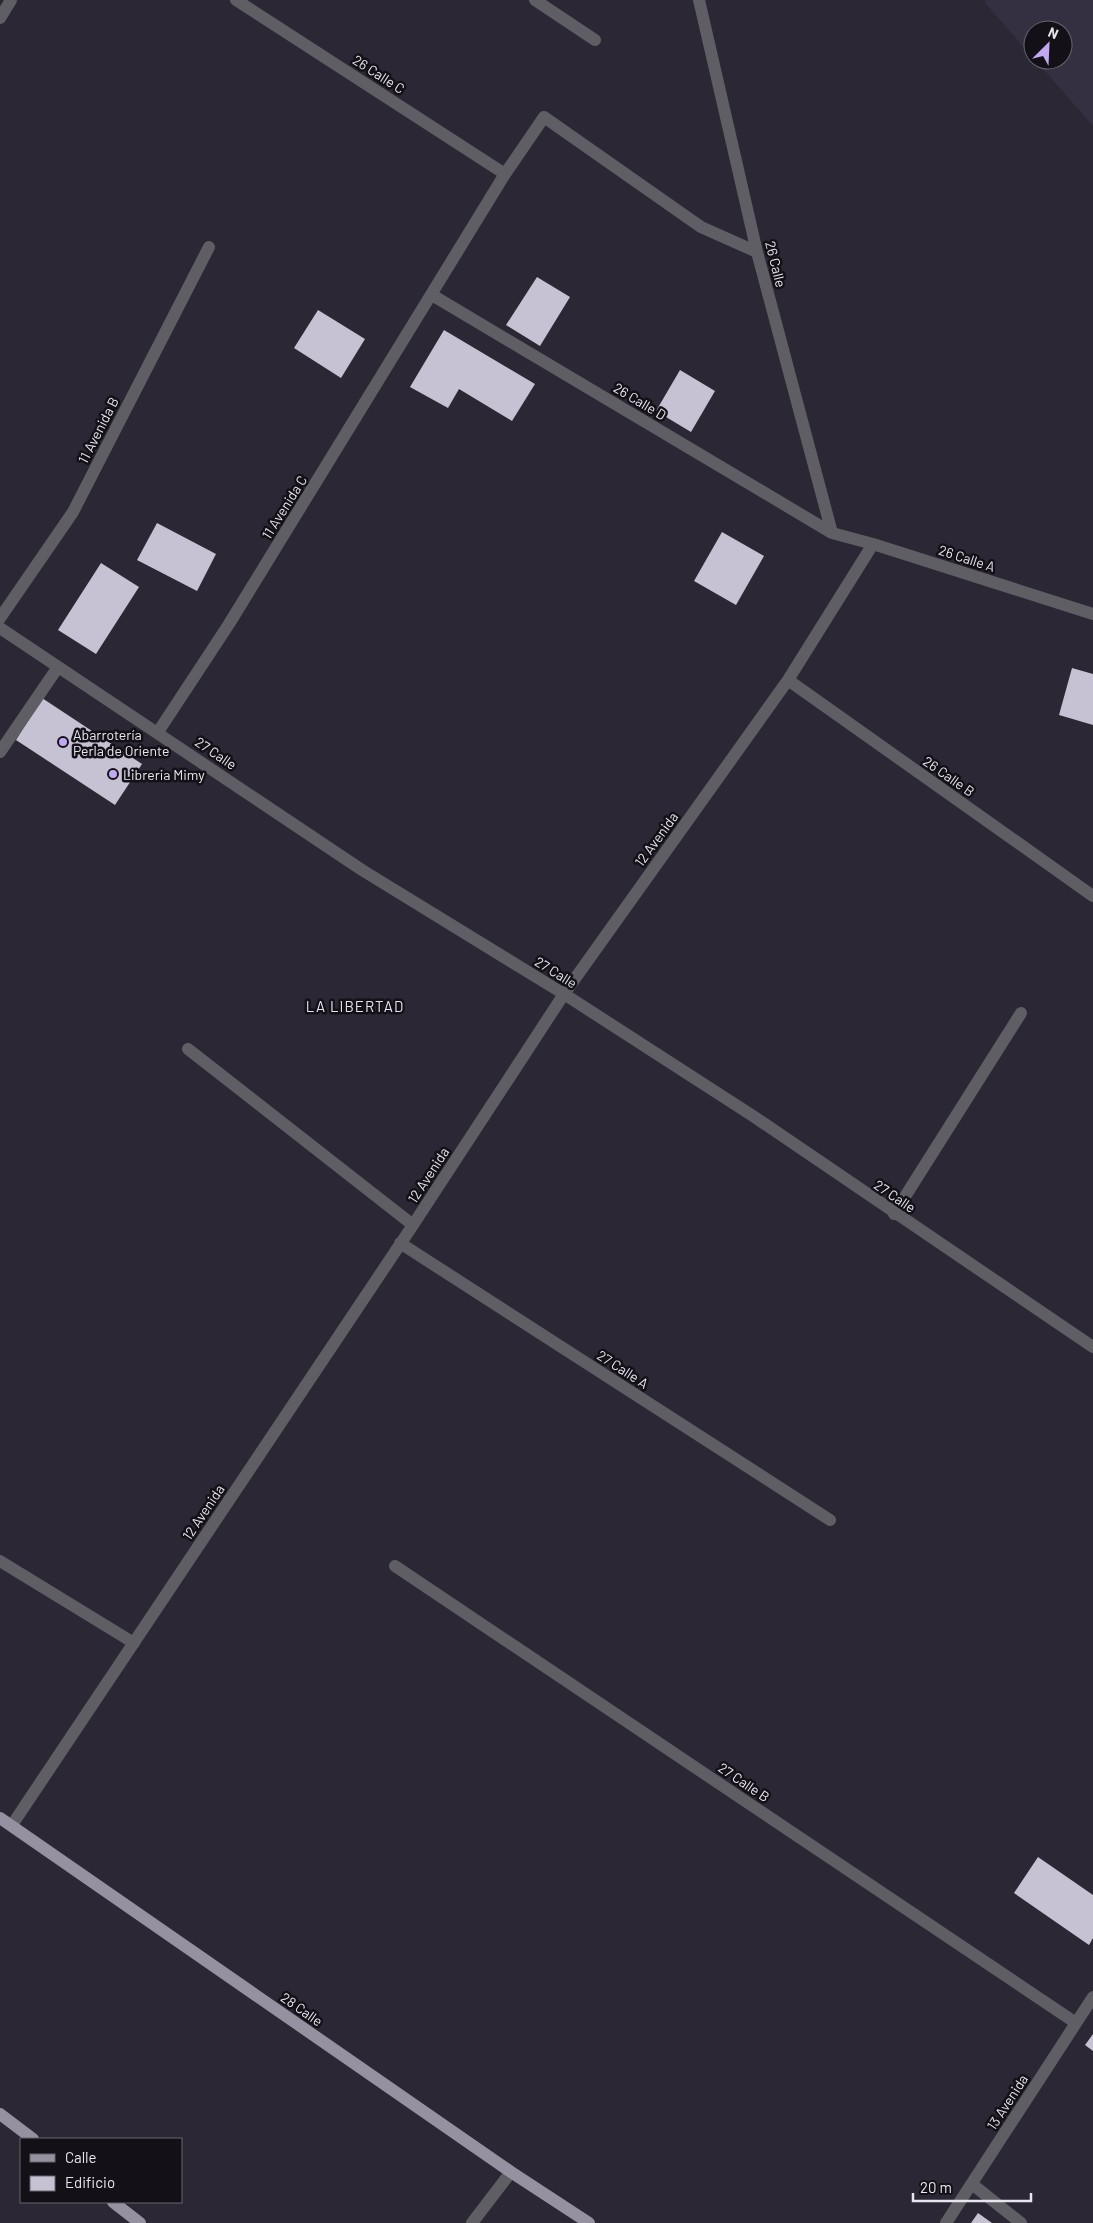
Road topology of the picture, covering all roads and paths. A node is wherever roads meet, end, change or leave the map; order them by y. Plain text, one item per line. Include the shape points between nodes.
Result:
1 (11, 0) edge
2 (236, 0) edge
3 (535, 0) edge
4 (699, 0) edge
5 (0, 18) edge
6 (595, 40) dead end
7 (505, 174) junction
8 (209, 247) dead end
9 (757, 252) junction
10 (432, 295) junction
11 (832, 533) junction
12 (873, 544) junction
13 (1093, 614) edge
14 (0, 618) edge
15 (0, 628) edge
16 (58, 667) junction
17 (788, 680) junction
18 (158, 732) junction
19 (0, 752) edge
20 (1093, 896) edge
21 (564, 994) junction
22 (1021, 1013) dead end
23 (188, 1049) dead end
24 (894, 1214) junction
25 (413, 1225) junction
26 (400, 1243) junction
27 (1093, 1348) edge
28 (830, 1520) dead end
29 (0, 1561) edge
30 (395, 1566) dead end
31 (134, 1643) junction
32 (0, 1818) edge
33 (12, 1825) junction
34 (1093, 1997) edge
35 (1076, 2023) junction
36 (0, 2114) edge
37 (32, 2138) edge
38 (511, 2172) junction
39 (972, 2184) junction
40 (114, 2203) edge
41 (140, 2223) edge
42 (472, 2223) edge
43 (589, 2223) edge
44 (946, 2223) edge
45 (1021, 2223) edge

1 - 5 street
2 - 7 street, 26 Calle C
3 - 6 street
4 - 9 street, 26 Calle
7 - 9 street, 11 Avenida C via 544,117 701,227
7 - 10 street, 11 Avenida C
8 - 14 street, 11 Avenida B via 73,512
9 - 11 street, 26 Calle
10 - 11 street, 26 Calle D
10 - 18 street, 11 Avenida C via 229,624
11 - 12 street, 26 Calle A
12 - 13 street, 26 Calle A
12 - 17 street, 12 Avenida
15 - 16 street, 27 Calle
16 - 18 street, 27 Calle
16 - 19 street
17 - 20 street, 26 Calle B
17 - 21 street, 12 Avenida
18 - 21 street, 27 Calle via 362,870
21 - 24 street, 27 Calle via 753,1116
21 - 25 street, 12 Avenida
22 - 24 street
23 - 25 street
24 - 27 street, 27 Calle
25 - 26 street, 12 Avenida
26 - 28 street, 27 Calle A
26 - 31 street, 12 Avenida
29 - 31 street
30 - 35 street, 27 Calle B
31 - 33 street, 12 Avenida
32 - 33 main road, 28 Calle
33 - 38 main road, 28 Calle
34 - 35 street, 13 Avenida
35 - 39 street, 13 Avenida
36 - 37 main road
38 - 42 street
38 - 43 main road, 28 Calle
39 - 44 street, 13 Avenida
39 - 45 street
40 - 41 main road

